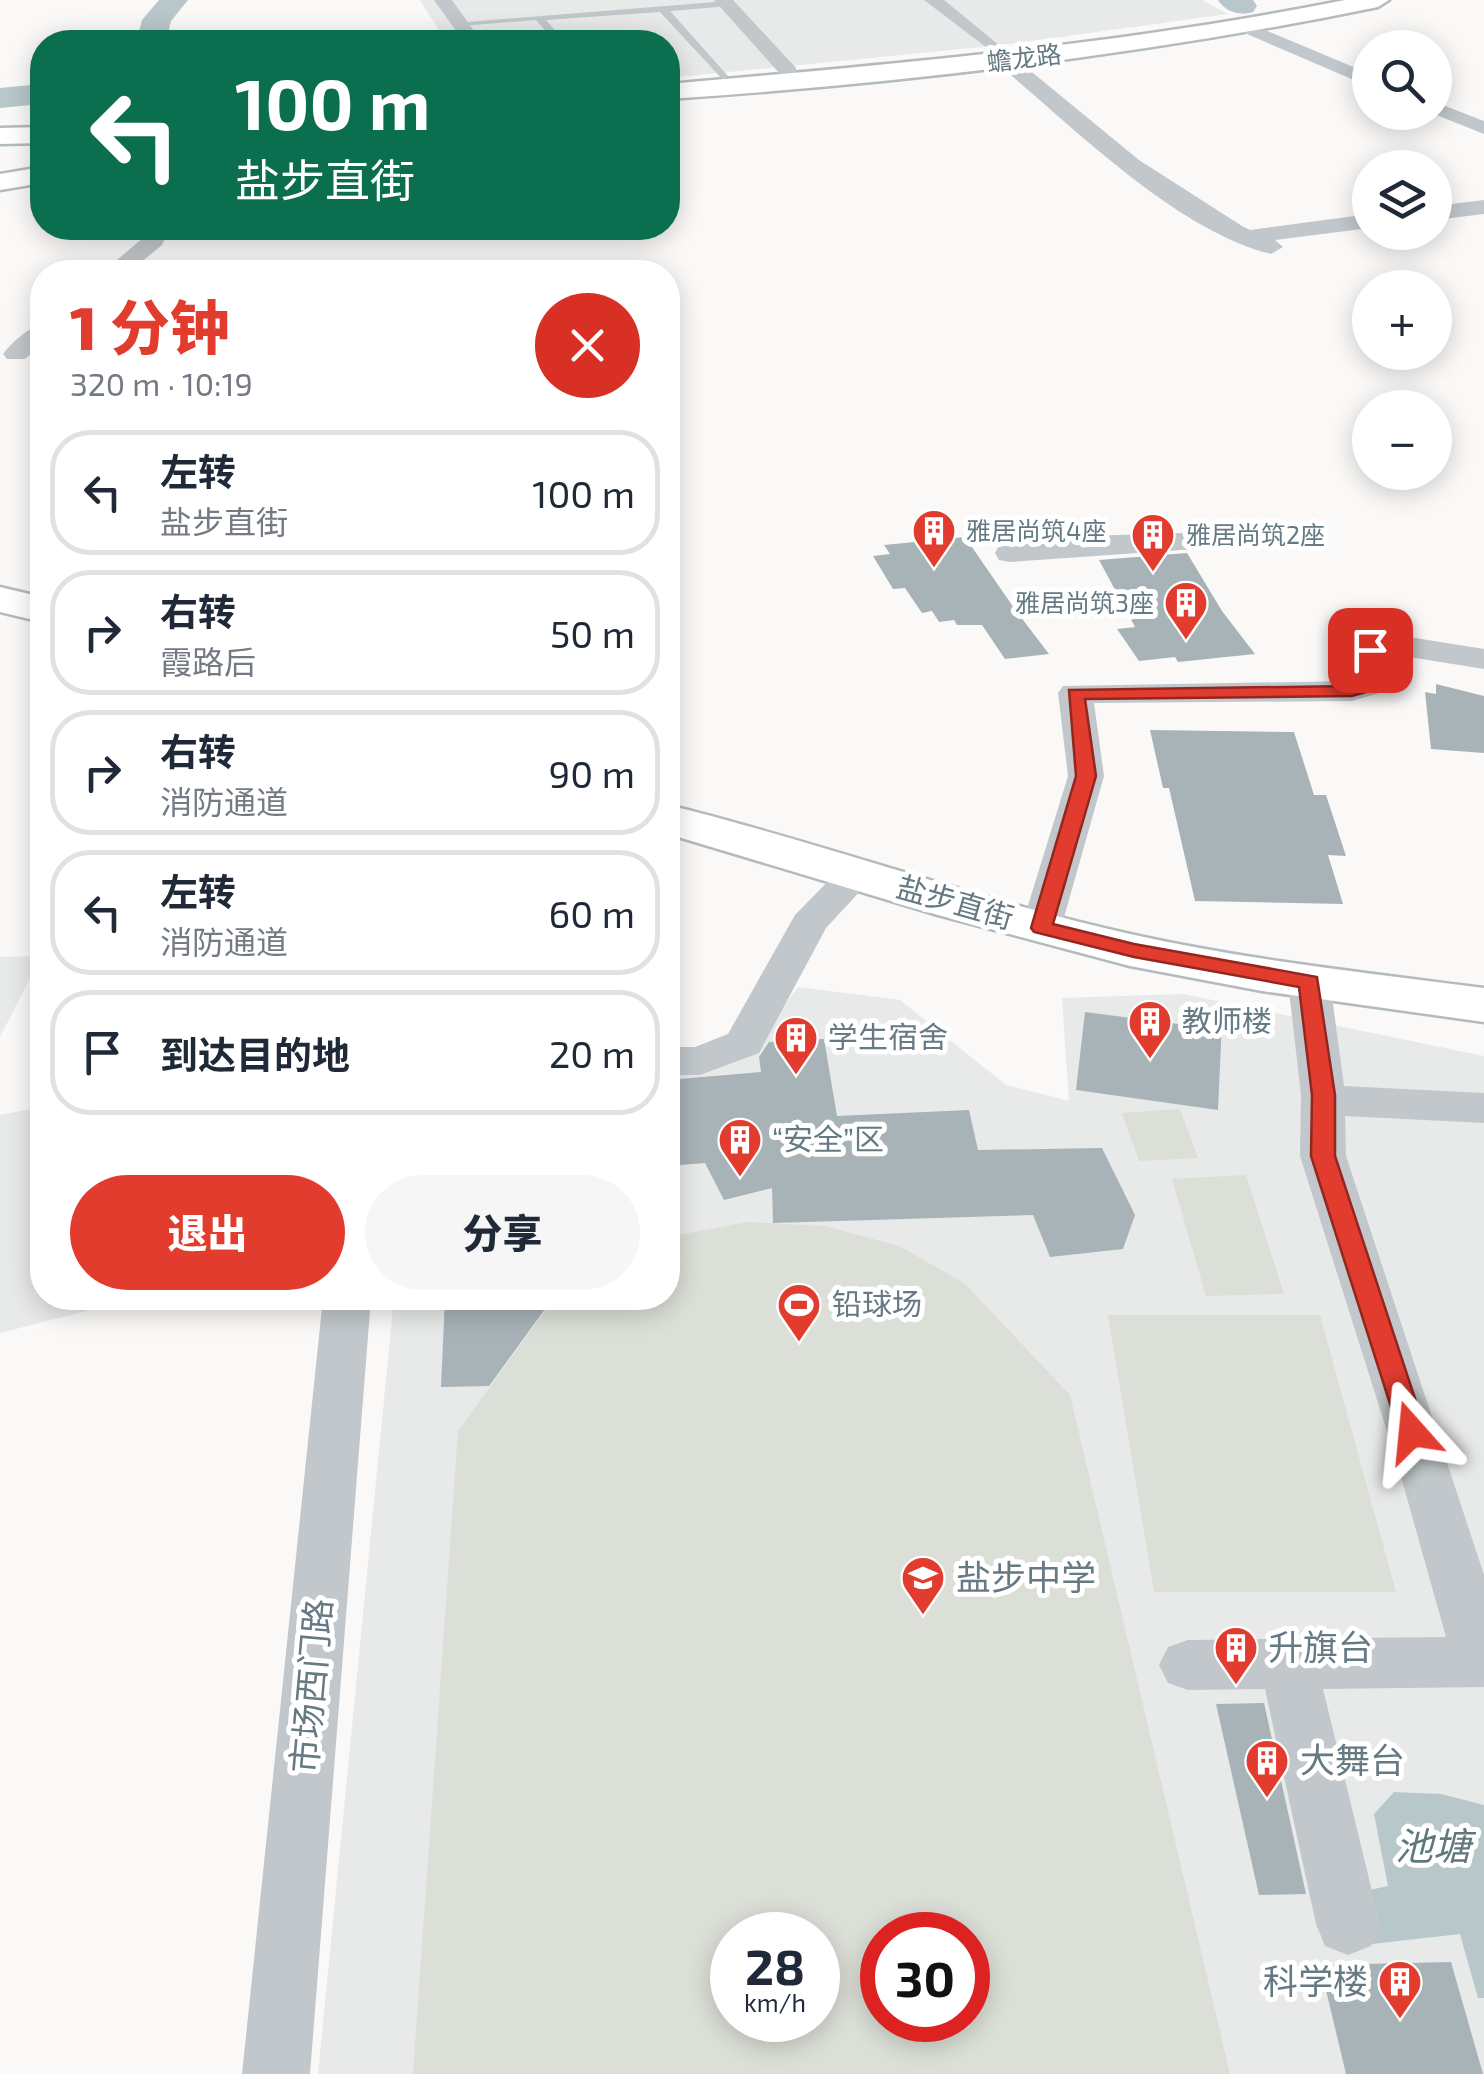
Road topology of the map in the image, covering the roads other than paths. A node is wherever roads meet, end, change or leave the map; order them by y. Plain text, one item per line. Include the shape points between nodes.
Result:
1 (443, 0) edge
2 (933, 0) edge
3 (1335, 0) edge
4 (1378, 0) edge
5 (725, 2) edge
6 (663, 9) junction
7 (540, 18) junction
8 (1238, 23) junction
9 (461, 24) junction
10 (465, 30) edge
11 (550, 30) edge
12 (1003, 56) junction
13 (1352, 73) edge
14 (793, 76) junction
15 (724, 78) junction
16 (680, 83) edge
17 (680, 90) edge
18 (1452, 115) edge
19 (30, 126) edge
20 (0, 127) edge
21 (1484, 128) edge
22 (30, 135) edge
23 (0, 136) edge
24 (30, 177) edge
25 (0, 182) edge
26 (1484, 207) edge
27 (1452, 211) edge
28 (1352, 223) edge
29 (1246, 237) junction
30 (154, 240) edge
31 (1271, 246) dead end
32 (130, 260) edge
33 (30, 342) edge
34 (16, 354) dead end
35 (1213, 541) dead end
36 (1119, 545) junction
37 (1055, 546) dead end
38 (1010, 553) dead end
39 (0, 598) edge
40 (30, 607) edge
41 (1484, 635) edge
42 (1409, 647) junction
43 (1484, 659) edge
44 (680, 822) edge
45 (857, 874) junction
46 (1042, 928) junction
47 (1309, 982) junction
48 (1484, 1005) edge
49 (680, 1061) edge
50 (1324, 1100) junction
51 (1484, 1108) edge
52 (346, 1310) edge
53 (1483, 1662) edge
54 (1288, 1664) junction
55 (1188, 1665) dead end
56 (1348, 1924) dead end
57 (276, 2074) edge

1 - 9 street
2 - 12 street
3 - 8 street, 蟾龙路
4 - 8 street, 蟾龙路
5 - 6 lane
5 - 14 street
6 - 7 lane
6 - 15 lane
7 - 9 lane
7 - 11 lane
8 - 12 street, 蟾龙路
8 - 13 street
9 - 10 street
12 - 14 street, 蟾龙路
12 - 29 street via 1136,167
14 - 15 street, 蟾龙路
14 - 17 street, 蟾龙路
15 - 16 street, 蟾龙路
18 - 21 street
19 - 20 street
22 - 23 street
24 - 25 street
26 - 27 street
28 - 29 street
29 - 31 street
30 - 32 street
33 - 34 street
35 - 36 street
36 - 37 street
36 - 38 street
39 - 40 street
41 - 42 street
42 - 43 street
42 - 46 street via 1370,650 1380,670 1352,691 1076,694 1086,776
44 - 45 street, 盐步直街
45 - 46 street, 盐步直街
45 - 49 street via 809,923 744,1044 700,1061
46 - 47 street, 盐步直街
47 - 48 street, 盐步直街
47 - 50 street
50 - 51 street
50 - 53 street via 1323,1156
52 - 57 street, 市场西门路
53 - 54 street
54 - 55 street
54 - 56 street

